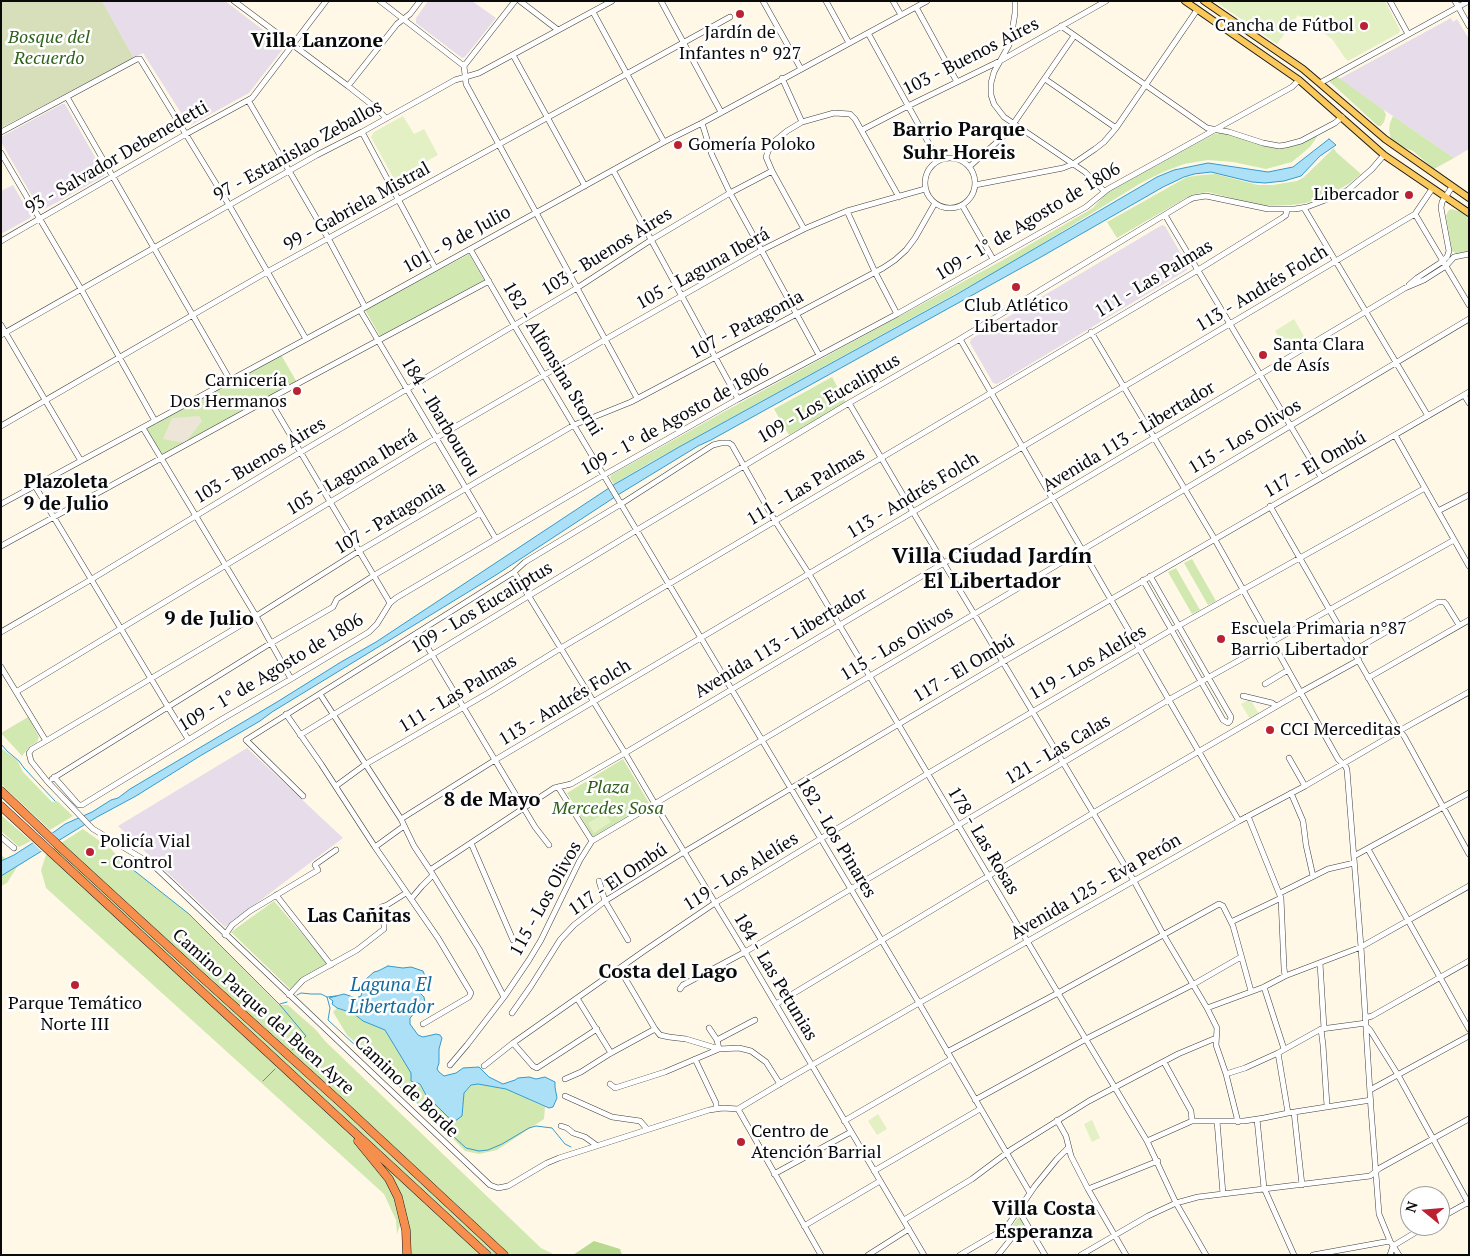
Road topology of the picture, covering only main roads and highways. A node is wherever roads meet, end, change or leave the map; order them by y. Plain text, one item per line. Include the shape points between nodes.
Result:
1 (1185, 1) edge
2 (1204, 1) edge
3 (1469, 198) edge
4 (1469, 213) edge
5 (1, 791) edge
6 (1, 806) edge
7 (343, 1121) junction
8 (407, 1255) edge
9 (487, 1255) edge
10 (504, 1255) edge

1 - 4 main road via 1299,80 1384,155
2 - 3 main road via 1288,58 1384,140
5 - 10 highway, Camino Parque del Buen Ayre
6 - 7 highway, Camino Parque del Buen Ayre
7 - 8 highway via 395,1190 405,1222
7 - 9 highway, Camino Parque del Buen Ayre

